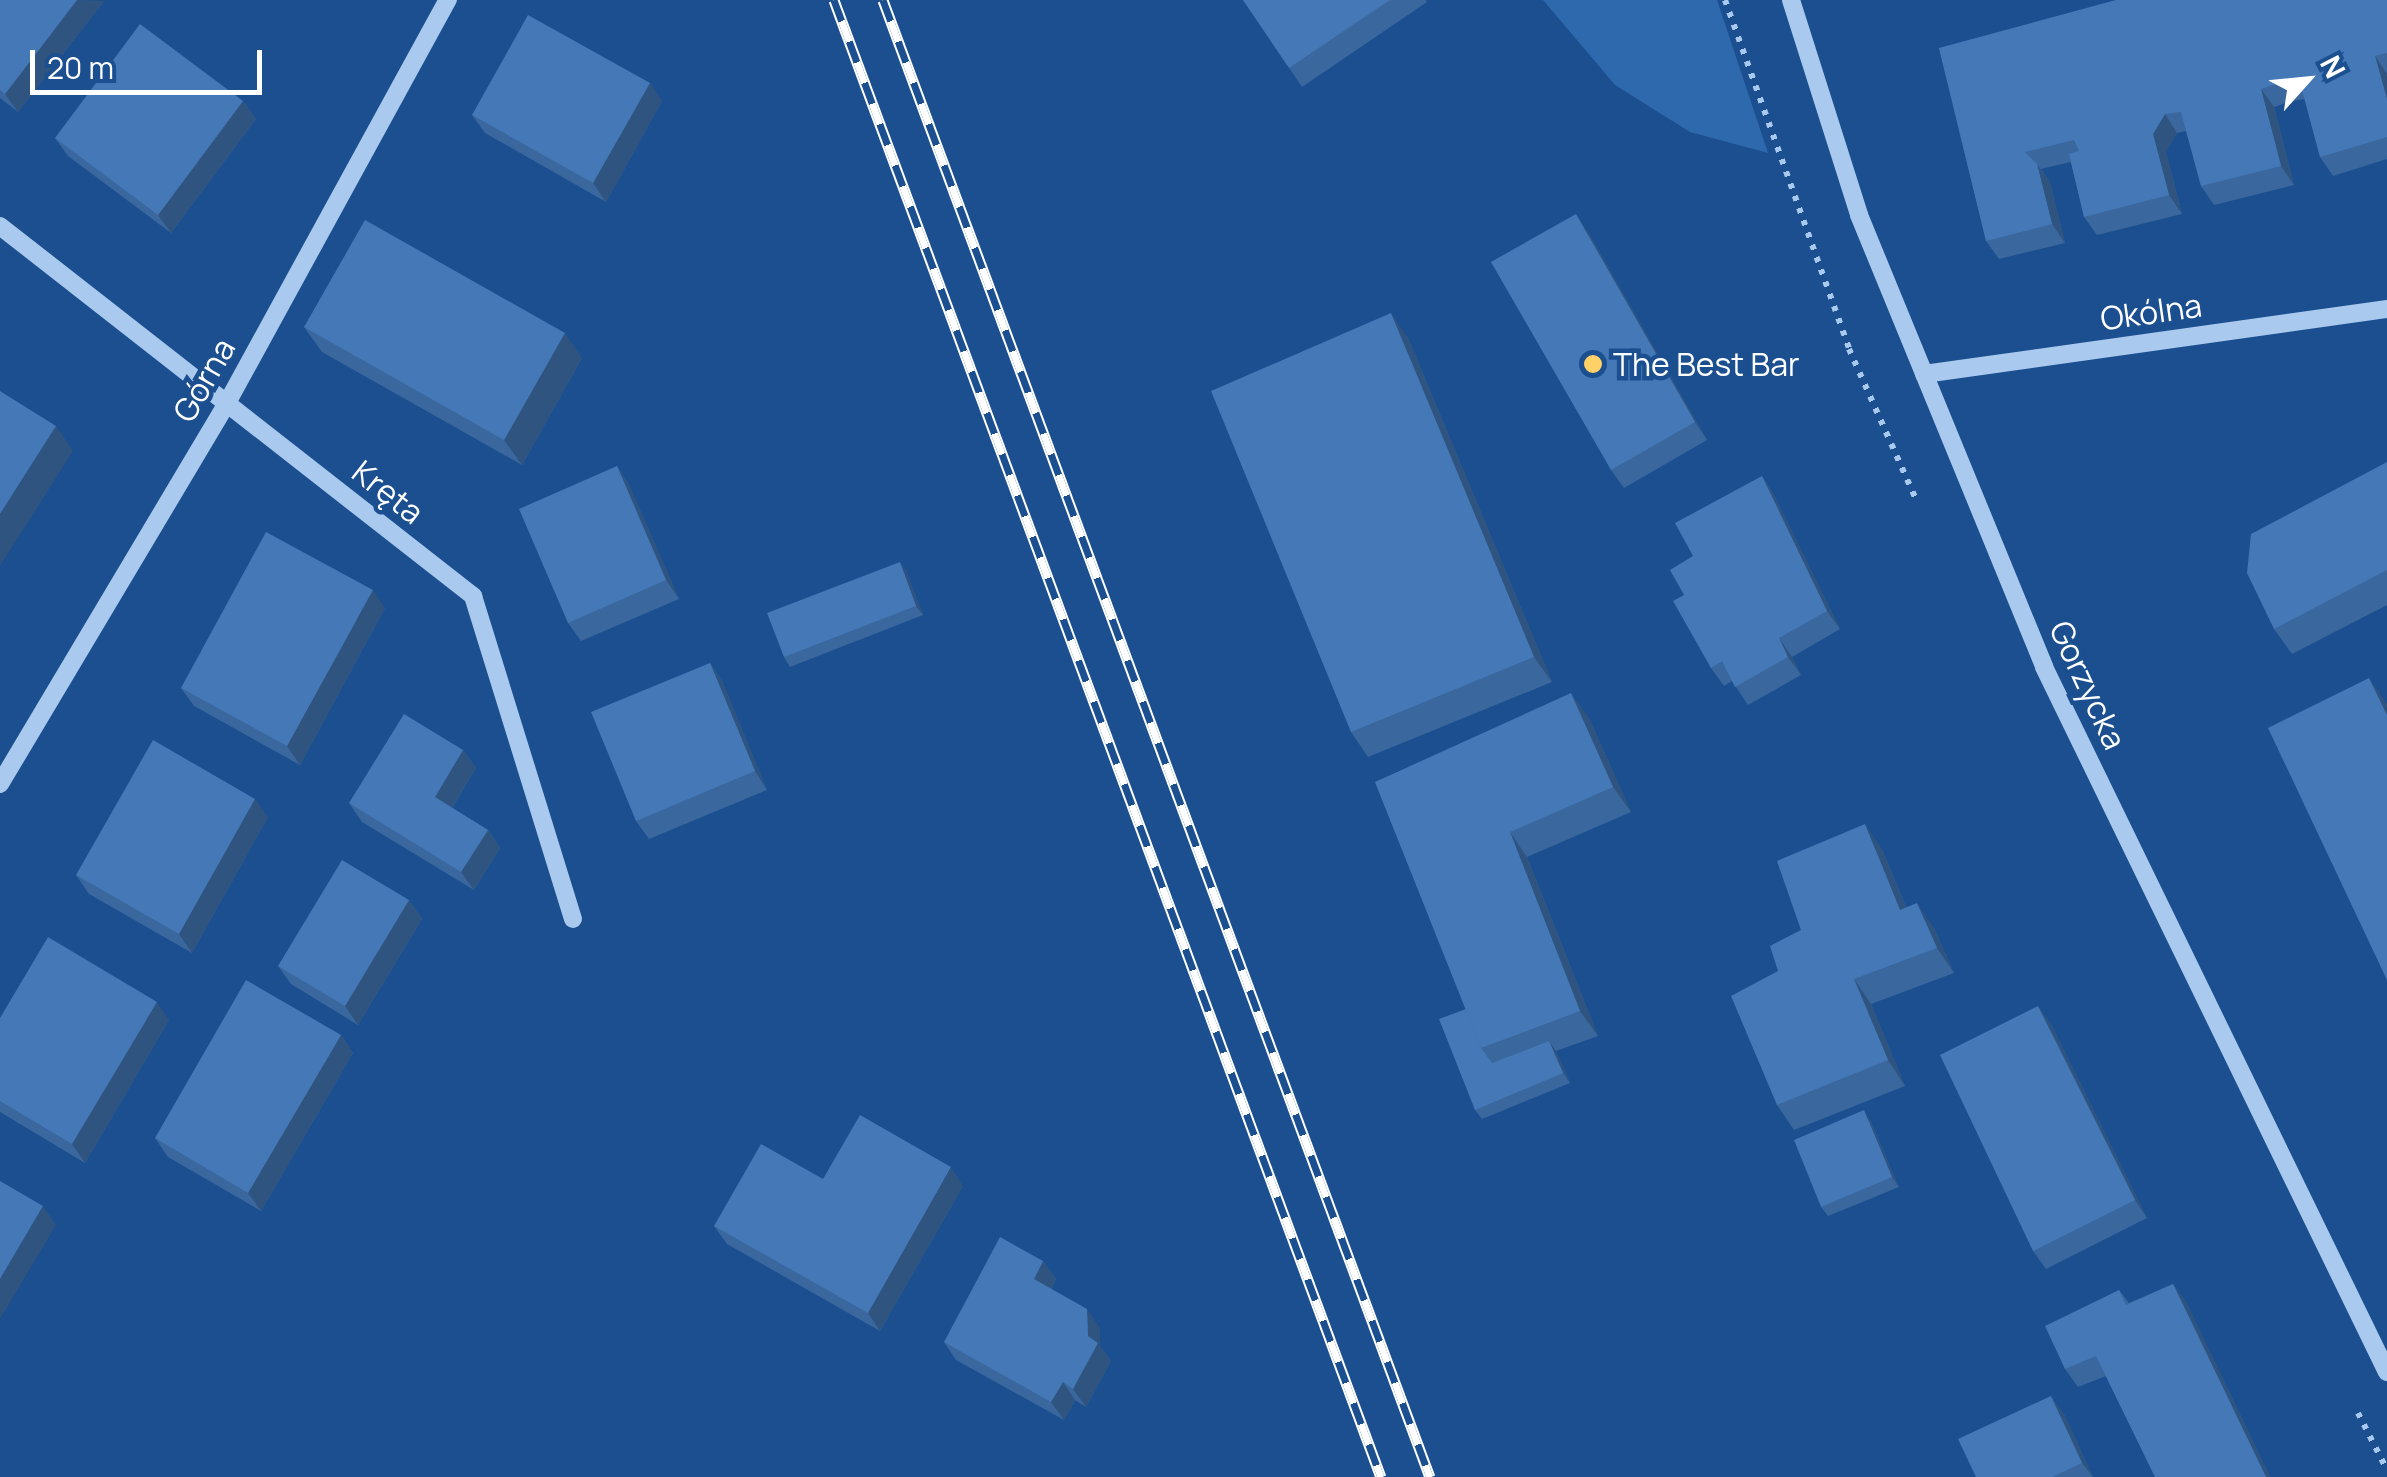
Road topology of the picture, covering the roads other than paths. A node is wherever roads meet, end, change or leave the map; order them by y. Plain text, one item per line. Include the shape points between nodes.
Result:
1 (448, 0) edge
2 (1792, 0) edge
3 (0, 226) edge
4 (2387, 310) edge
5 (1924, 374) junction
6 (227, 403) junction
7 (0, 784) edge
8 (573, 919) dead end
9 (2386, 1367) edge

1 - 6 street, Górna
2 - 5 street, Gorzycka via 1859,215
3 - 6 street, Kręta
4 - 5 street, Okólna
5 - 9 street, Gorzycka via 2044,667
6 - 7 street, Górna
6 - 8 street, Kręta via 472,596

